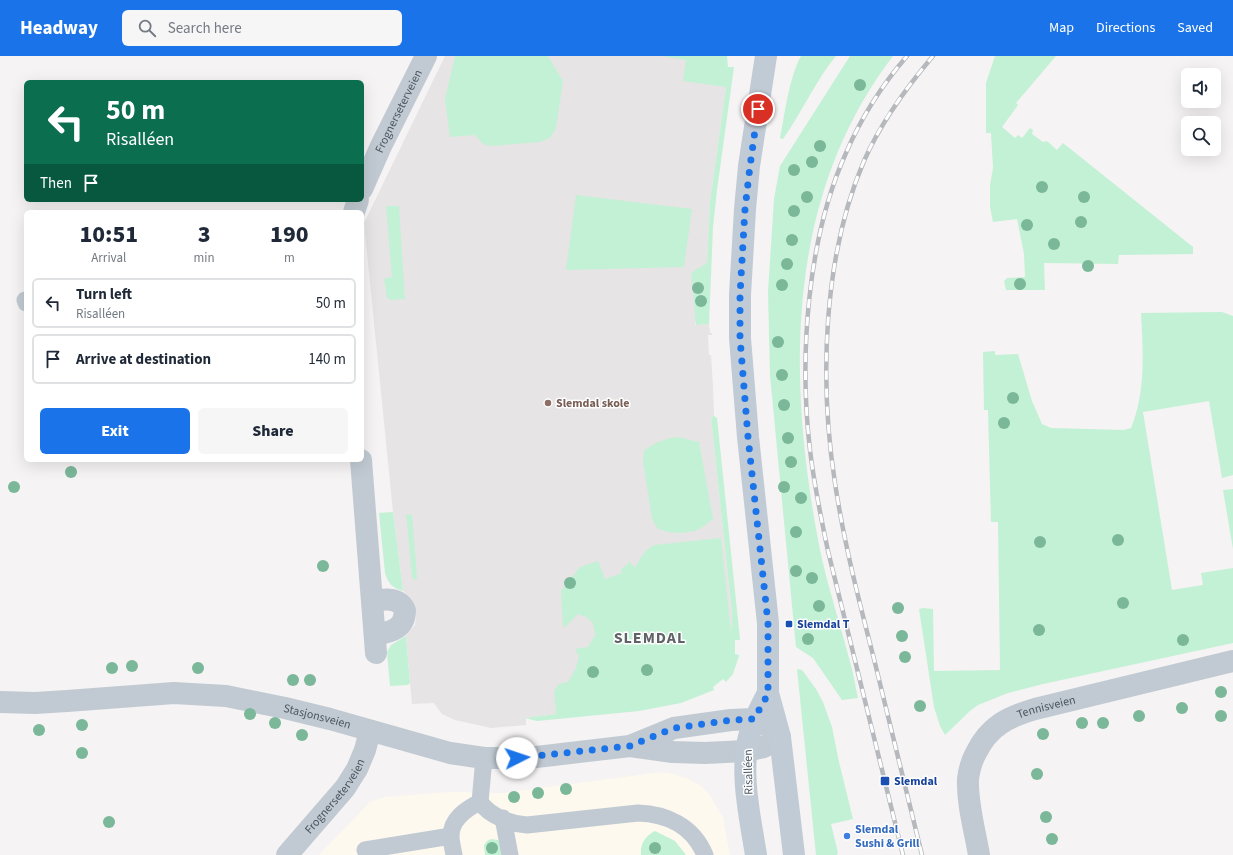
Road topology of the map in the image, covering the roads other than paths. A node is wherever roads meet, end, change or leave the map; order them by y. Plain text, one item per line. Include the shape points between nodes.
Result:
1 (426, 56) edge
2 (766, 56) edge
3 (364, 184) edge
4 (361, 462) edge
5 (373, 601) junction
6 (1233, 661) edge
7 (768, 694) junction
8 (0, 702) edge
9 (754, 719) junction
10 (370, 731) junction
11 (780, 737) junction
12 (630, 746) junction
13 (746, 750) junction
14 (484, 758) junction
15 (480, 802) junction
16 (503, 818) junction
17 (451, 836) junction
18 (365, 850) dead end
19 (287, 855) edge
20 (454, 855) edge
21 (510, 855) edge
22 (705, 855) edge
23 (756, 855) edge
24 (794, 855) edge
25 (979, 855) edge

1 - 3 street, Frognerseterveien
2 - 7 main road, Risalléen via 745,209 740,295 748,437 768,623
4 - 5 street
5 - 5 street via 376,644 386,633 398,628 403,622 405,610 394,600
6 - 25 street, Tennisveien via 1035,709 1002,722 981,743 968,778
7 - 9 main road, Risalléen
7 - 11 main road, Risalléen
8 - 10 street, Stasjonsveien via 35,703 174,693 226,696 285,708
9 - 11 street via 767,724
9 - 12 street, Stasjonsveien via 724,720 674,728
9 - 13 main road, Risalléen
10 - 14 street, Stasjonsveien via 450,753
10 - 19 street, Frognerseterveien via 360,763 345,788
11 - 13 street, Stasjonsveien via 764,747
11 - 24 main road, Risalléen
12 - 13 street, Stasjonsveien via 673,752
12 - 14 street, Stasjonsveien via 528,758
13 - 23 main road, Risalléen via 746,782
14 - 15 lane
15 - 16 lane via 489,811
15 - 17 lane via 466,809 454,822
16 - 21 lane
16 - 22 lane via 527,824 650,813 663,816 686,828 695,837
17 - 18 lane
17 - 20 lane

